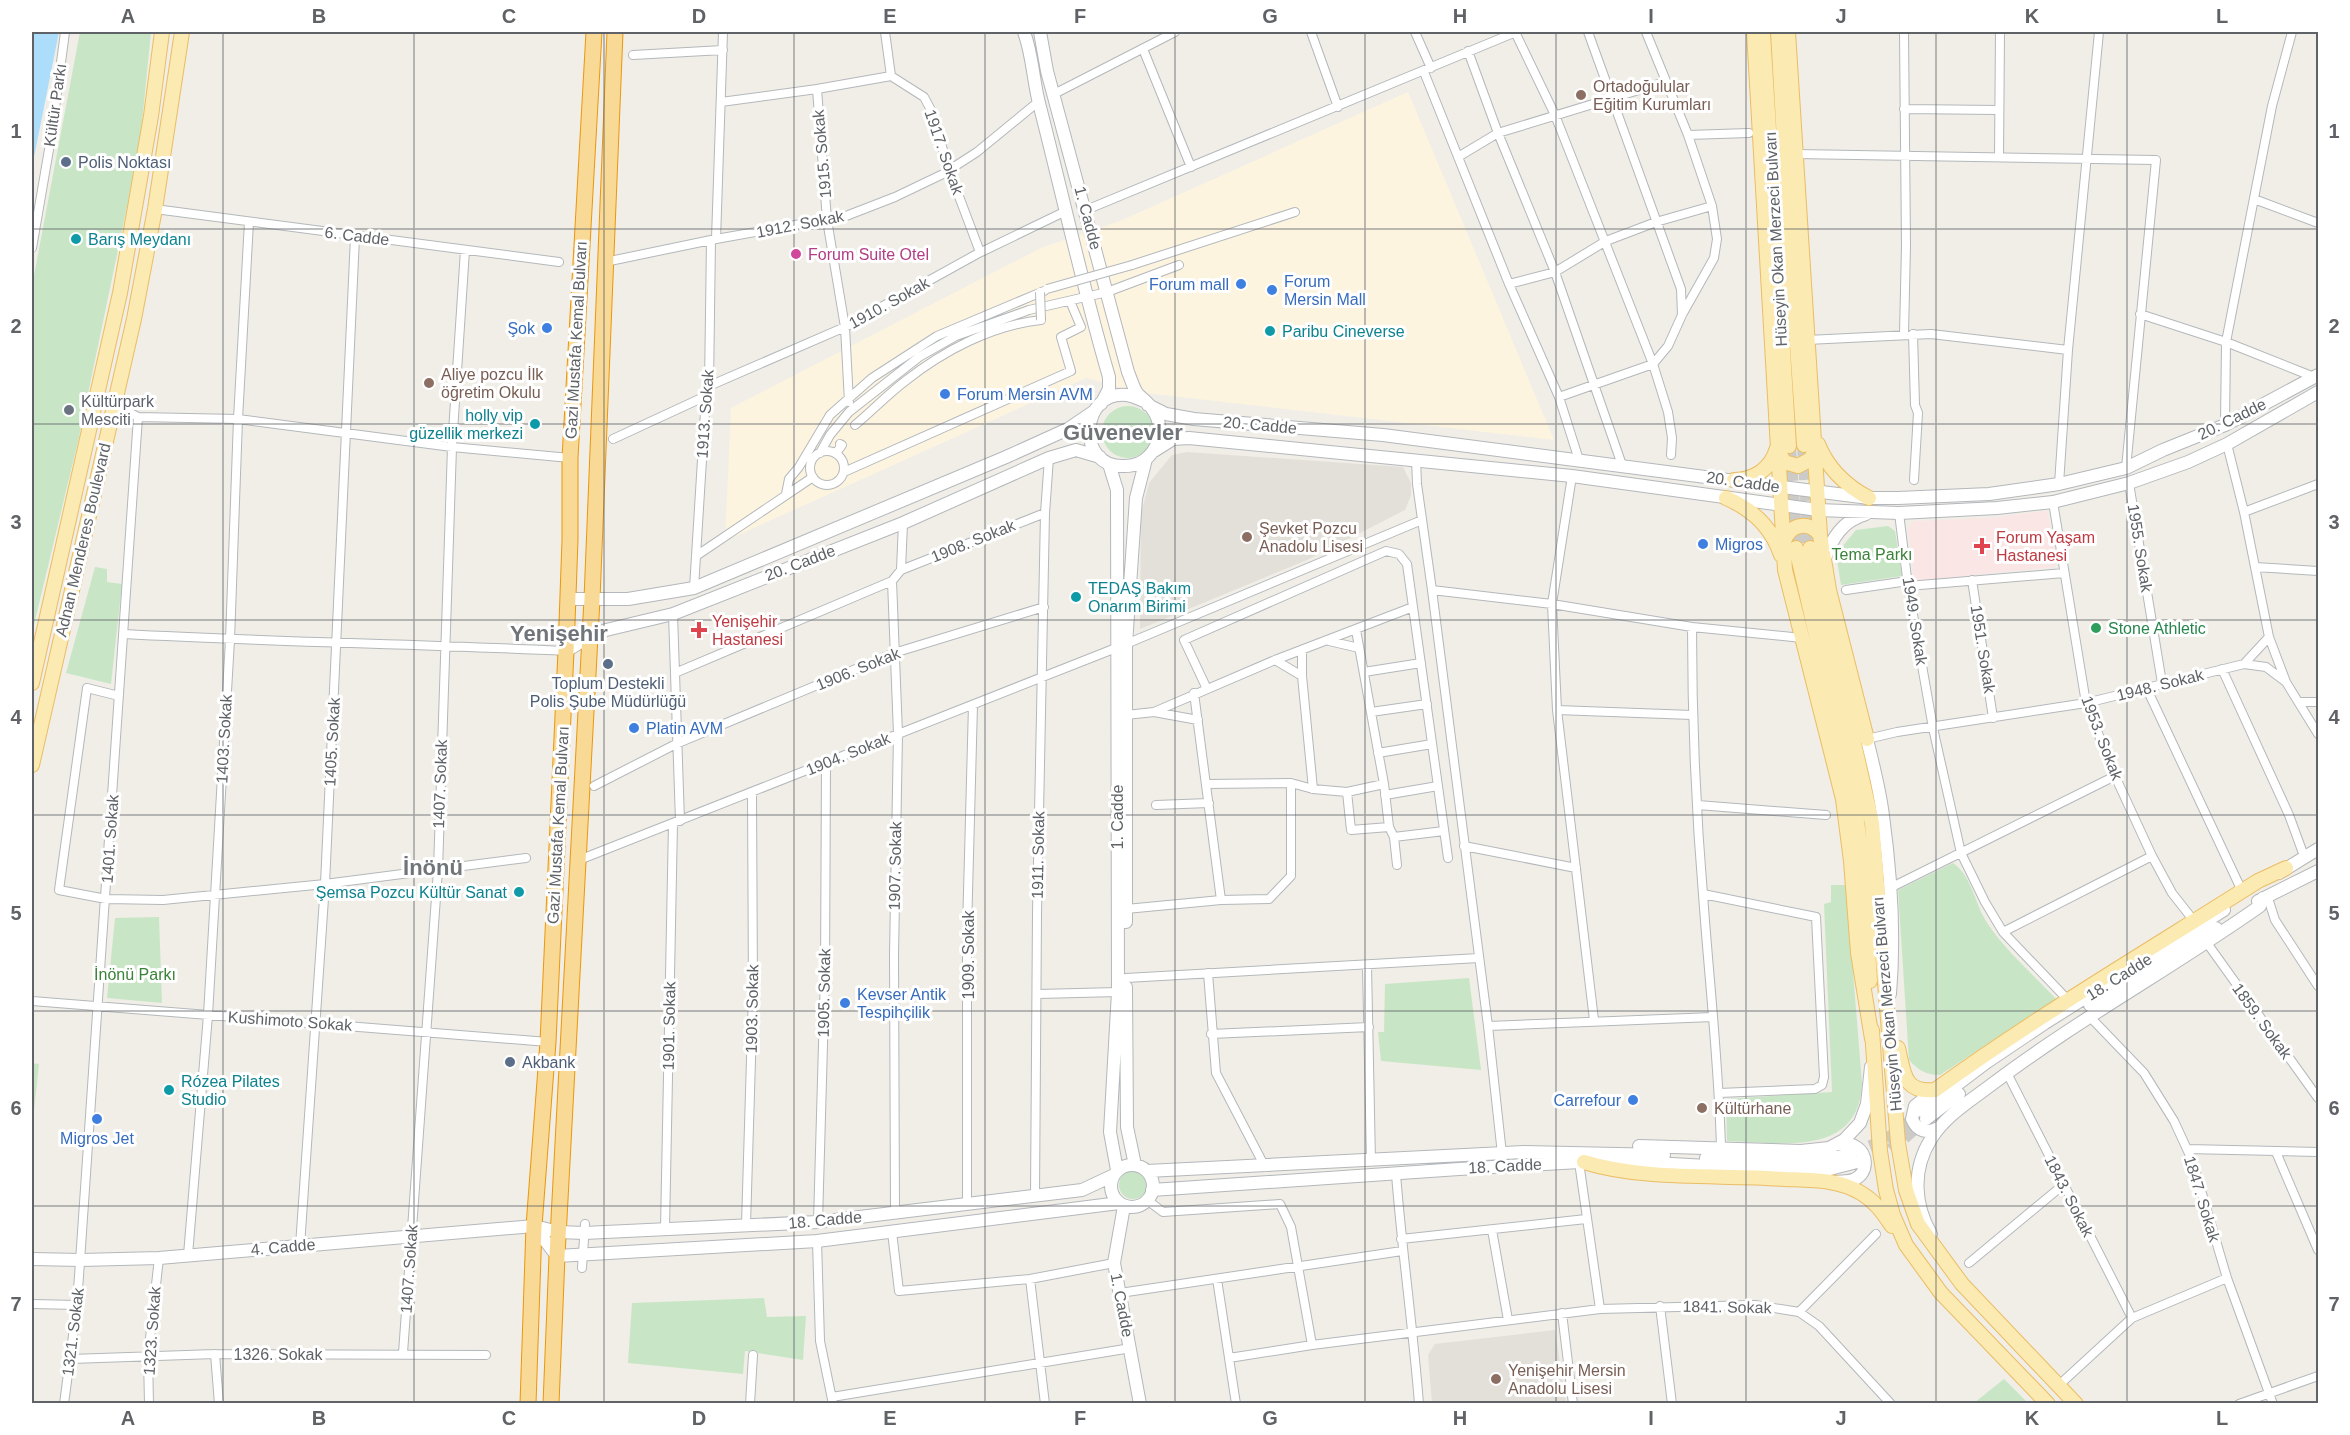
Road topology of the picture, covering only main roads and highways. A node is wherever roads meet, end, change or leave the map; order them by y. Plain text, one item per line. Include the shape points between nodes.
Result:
1 (162, 32) edge
2 (182, 32) edge
3 (594, 32) edge
4 (1754, 32) edge
5 (1763, 32) edge
6 (1778, 32) edge
7 (1788, 32) edge
8 (616, 35) edge
9 (1811, 441) junction
10 (1782, 445) junction
11 (1734, 480) road end
12 (1726, 498) road end
13 (1869, 498) road end
14 (1821, 535) junction
15 (1796, 547) junction
16 (1785, 570) junction
17 (32, 683) edge
18 (1867, 739) road end
19 (32, 765) edge
20 (2286, 868) road end
21 (1889, 1027) junction
22 (1872, 1038) junction
23 (1581, 1162) road end
24 (1906, 1245) junction
25 (528, 1404) edge
26 (551, 1404) edge
27 (2048, 1404) edge
28 (2076, 1404) edge

1 - 17 main road, Adnan Menderes Boulevard via 120,293
2 - 19 main road, Adnan Menderes Boulevard via 155,209
3 - 25 highway, Gazi Mustafa Kemal Bulvarı via 570,458 566,651
4 - 10 main road
5 - 10 main road, Hüseyin Okan Merzeci Bulvarı
6 - 9 main road, Hüseyin Okan Merzeci Bulvarı via 1789,230
7 - 9 main road
8 - 26 highway, Gazi Mustafa Kemal Bulvarı
9 - 10 main road via 1811,459 1798,466 1784,462
9 - 13 main road via 1831,468
9 - 14 main road
10 - 11 main road via 1767,467 1754,476
10 - 15 main road via 1781,506
12 - 16 main road via 1766,528 1778,547
14 - 15 main road via 1813,528 1798,526 1786,535
14 - 18 main road via 1824,562
15 - 16 main road
15 - 21 main road, Hüseyin Okan Merzeci Bulvarı via 1872,823
15 - 22 main road, Hüseyin Okan Merzeci Bulvarı via 1856,805
16 - 22 main road via 1843,799 1858,953
20 - 21 main road via 2067,999 1935,1090 1925,1091 1908,1083
21 - 28 main road, Hüseyin Okan Merzeci Bulvarı via 1898,1143 1906,1190 1918,1224 1962,1284
22 - 24 main road, Hüseyin Okan Merzeci Bulvarı via 1886,1190
23 - 24 main road via 1642,1173 1834,1182 1876,1203
24 - 27 main road, Hüseyin Okan Merzeci Bulvarı via 1941,1293

